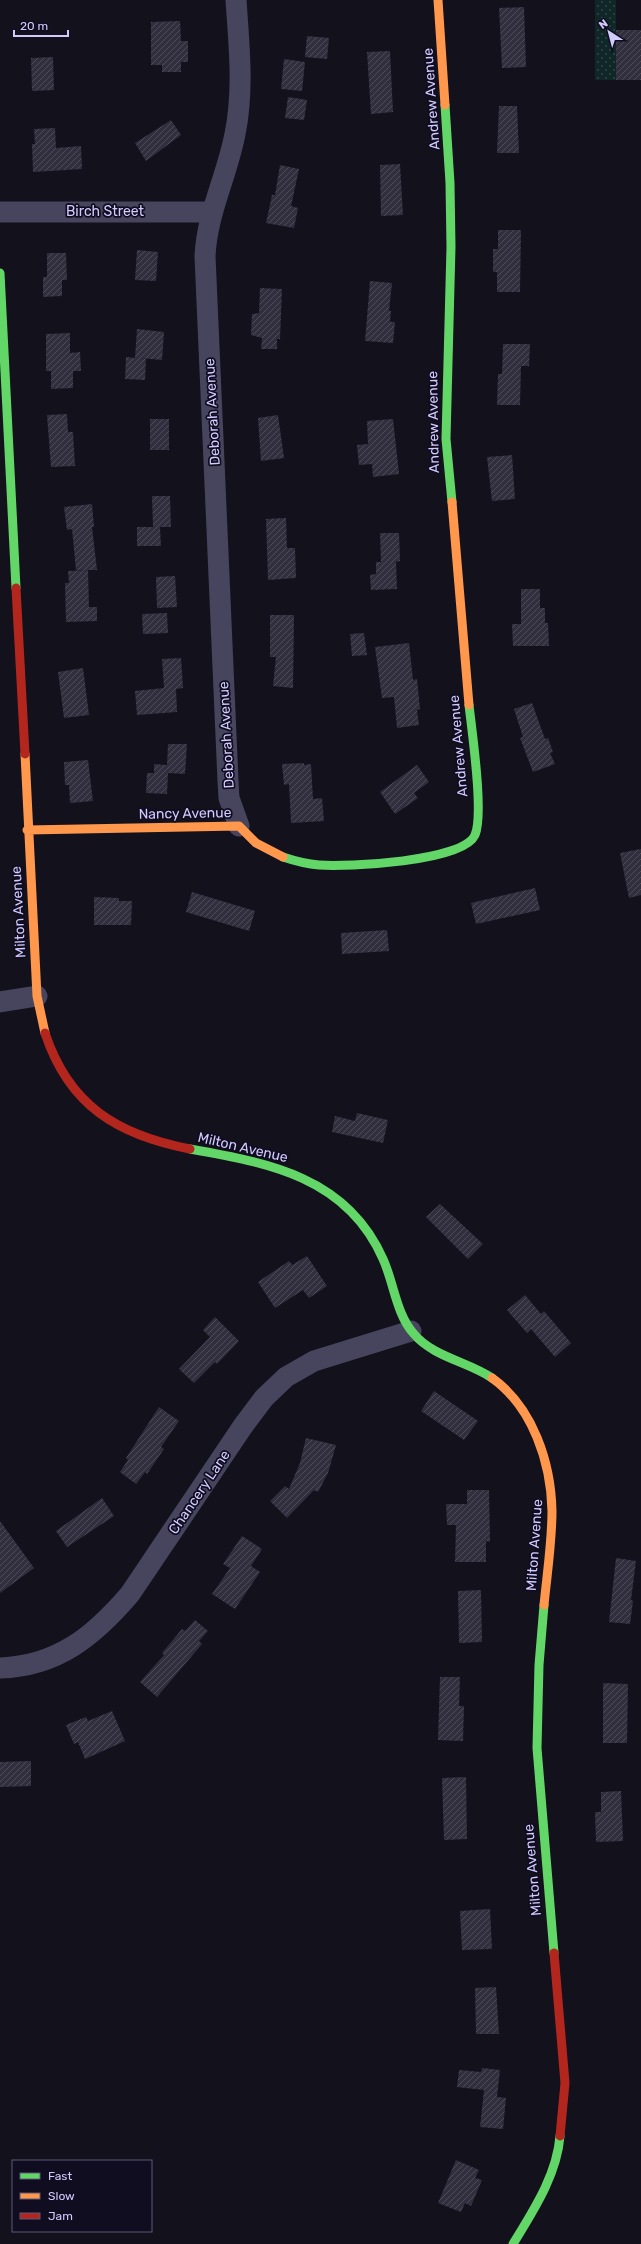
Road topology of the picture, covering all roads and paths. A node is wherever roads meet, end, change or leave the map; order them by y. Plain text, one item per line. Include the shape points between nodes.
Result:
1 (236, 0) edge
2 (438, 0) edge
3 (0, 212) edge
4 (211, 212) junction
5 (0, 273) edge
6 (239, 826) junction
7 (27, 830) junction
8 (471, 841) joint
9 (37, 996) junction
10 (0, 1002) edge
11 (411, 1331) junction
12 (0, 1668) edge
13 (513, 2244) edge

1 - 4 street, Deborah Avenue via 239,106 228,163
2 - 8 street, Andrew Avenue via 450,183 446,439 479,813 476,832
3 - 4 street, Birch Street
4 - 6 street, Deborah Avenue via 205,256 225,721 230,798
5 - 7 street, Milton Avenue
6 - 7 street, Nancy Avenue
6 - 8 street, Nancy Avenue via 254,842 276,854 313,865 338,868 455,851
7 - 9 street, Milton Avenue
9 - 10 street
9 - 11 street, Milton Avenue via 40,1019 64,1079 80,1100 100,1115 139,1135 168,1145 243,1158 295,1173 310,1180 356,1215 383,1259
11 - 12 street, Chancery Lane via 314,1361 286,1377 264,1398 243,1426 130,1594 110,1617 73,1647 43,1660 14,1668
11 - 13 street, Milton Avenue via 421,1341 484,1372 516,1403 538,1440 552,1497 539,1665 537,1748 565,2083 560,2141 555,2160 541,2196

